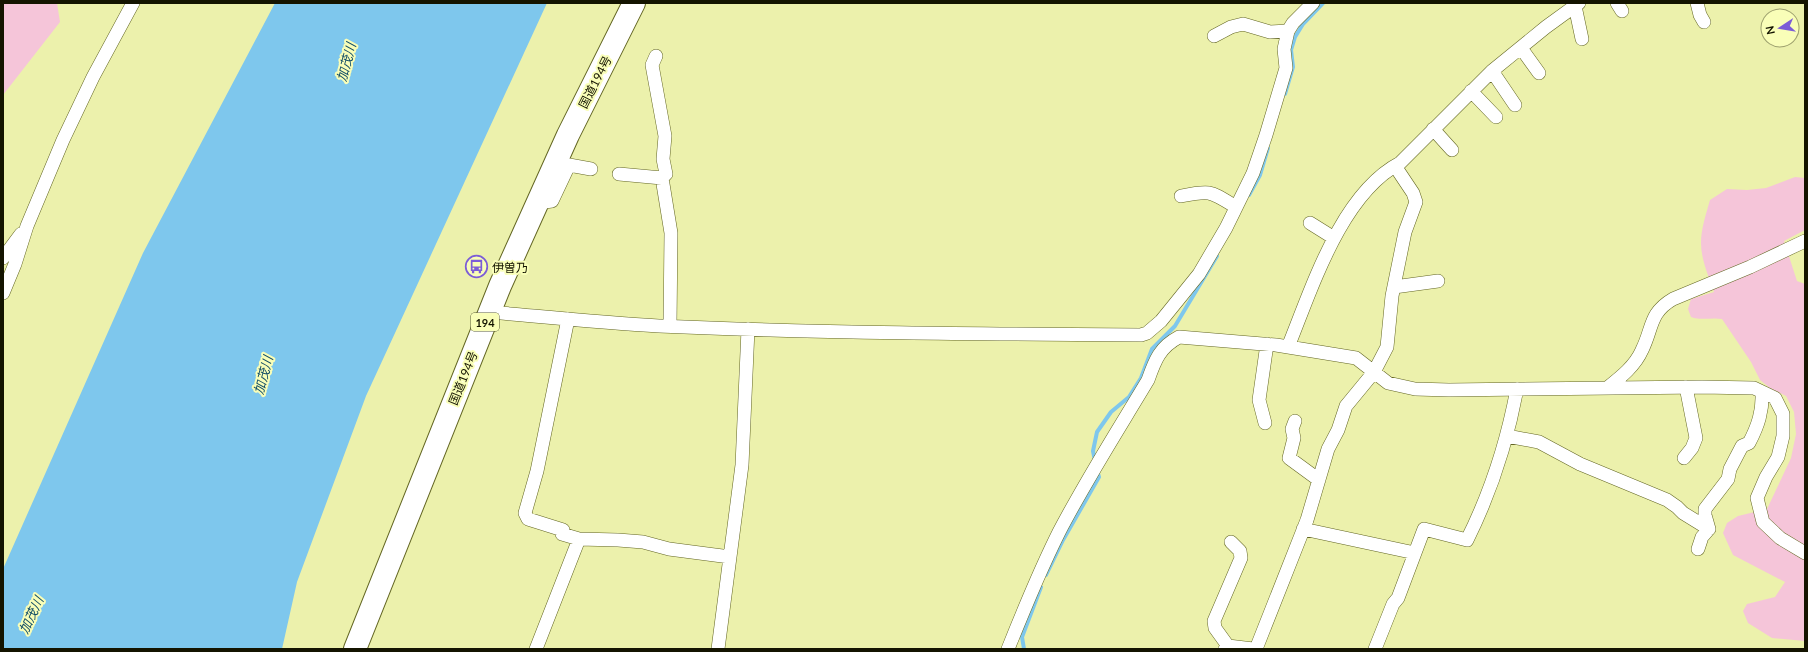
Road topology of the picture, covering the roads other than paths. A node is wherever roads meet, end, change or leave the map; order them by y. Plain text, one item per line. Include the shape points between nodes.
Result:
1 (133, 3) edge
2 (634, 3) edge
3 (1313, 3) edge
4 (1696, 3) edge
5 (1577, 4) edge
6 (1704, 22) dead end
7 (1288, 31) junction
8 (1214, 36) dead end
9 (1582, 39) dead end
10 (1521, 48) junction
11 (656, 56) dead end
12 (1492, 72) junction
13 (1539, 73) dead end
14 (1471, 91) junction
15 (1515, 105) dead end
16 (1496, 117) dead end
17 (1433, 130) junction
18 (1452, 150) dead end
19 (1395, 166) junction
20 (591, 169) dead end
21 (618, 174) dead end
22 (662, 178) junction
23 (1181, 196) dead end
24 (537, 203) junction
25 (1236, 207) junction
26 (1310, 224) dead end
27 (27, 226) junction
28 (1334, 238) junction
29 (1805, 241) edge
30 (3, 258) edge
31 (1438, 281) dead end
32 (1394, 287) junction
33 (3, 293) edge
34 (489, 312) junction
35 (568, 319) junction
36 (670, 326) junction
37 (748, 329) junction
38 (1154, 329) junction
39 (1165, 343) junction
40 (1267, 344) junction
41 (1288, 347) junction
42 (1374, 372) junction
43 (1686, 387) junction
44 (1607, 388) junction
45 (1517, 389) junction
46 (1762, 392) junction
47 (1295, 421) dead end
48 (1265, 424) dead end
49 (1507, 436) junction
50 (1684, 458) dead end
51 (1319, 480) junction
52 (1304, 529) junction
53 (1709, 529) junction
54 (579, 539) junction
55 (1231, 542) dead end
56 (1698, 549) dead end
57 (1415, 553) junction
58 (1805, 553) edge
59 (730, 557) junction
60 (1227, 648) edge
61 (355, 649) edge
62 (536, 649) edge
63 (718, 649) edge
64 (1008, 649) edge
65 (1254, 649) edge
66 (1375, 649) edge

1 - 27 street via 63,140
2 - 24 highway, 国道194号 / 194
3 - 7 street
4 - 6 street
5 - 9 street
5 - 10 street
7 - 8 street via 1270,32 1243,24
7 - 25 street via 1284,49 1286,68 1253,174
10 - 12 street
10 - 13 street
11 - 22 street via 652,65 666,136 663,159 666,174
12 - 14 street
12 - 15 street
14 - 16 street
14 - 17 street
17 - 18 street
17 - 19 street
19 - 28 street via 1374,181
19 - 32 street via 1416,202 1405,232
20 - 24 street via 569,165 552,201
21 - 22 street
22 - 36 street via 671,233
23 - 25 street via 1214,193
24 - 34 highway, 国道194号 / 194
25 - 38 street via 1199,274
26 - 28 street
27 - 30 street
27 - 33 street
28 - 41 street
29 - 44 street via 1662,305 1636,361
31 - 32 street
32 - 42 street via 1387,347
34 - 35 street
34 - 61 highway, 国道194号 / 194
35 - 36 street
35 - 54 street via 537,472 525,513 528,519 563,530 562,534
36 - 37 street
37 - 38 street via 1133,335
37 - 59 street via 742,465
38 - 39 street
39 - 40 street via 1178,337
39 - 64 street via 1148,380 1092,472 1060,531 1037,578
40 - 41 street
40 - 48 street via 1260,400
41 - 42 street via 1356,358
42 - 45 street via 1388,383 1415,389
42 - 51 street via 1346,406 1328,449
43 - 44 street
43 - 46 street via 1754,388
43 - 50 street via 1696,438
44 - 45 street
45 - 49 street
46 - 53 street via 1762,411 1749,443 1742,446 1730,469 1728,479 1705,509
46 - 58 street via 1775,398 1783,414 1784,436 1778,457 1757,498 1763,522 1780,538
47 - 51 street via 1289,458
49 - 53 street via 1539,442 1580,464 1667,500
49 - 57 street via 1481,513 1467,540 1424,529
51 - 52 street
52 - 57 street
52 - 65 street
53 - 56 street via 1702,537
54 - 59 street via 643,542 669,549
54 - 62 street
55 - 60 street via 1240,551 1241,558 1214,621 1215,628
57 - 66 street
59 - 63 street
60 - 65 street

